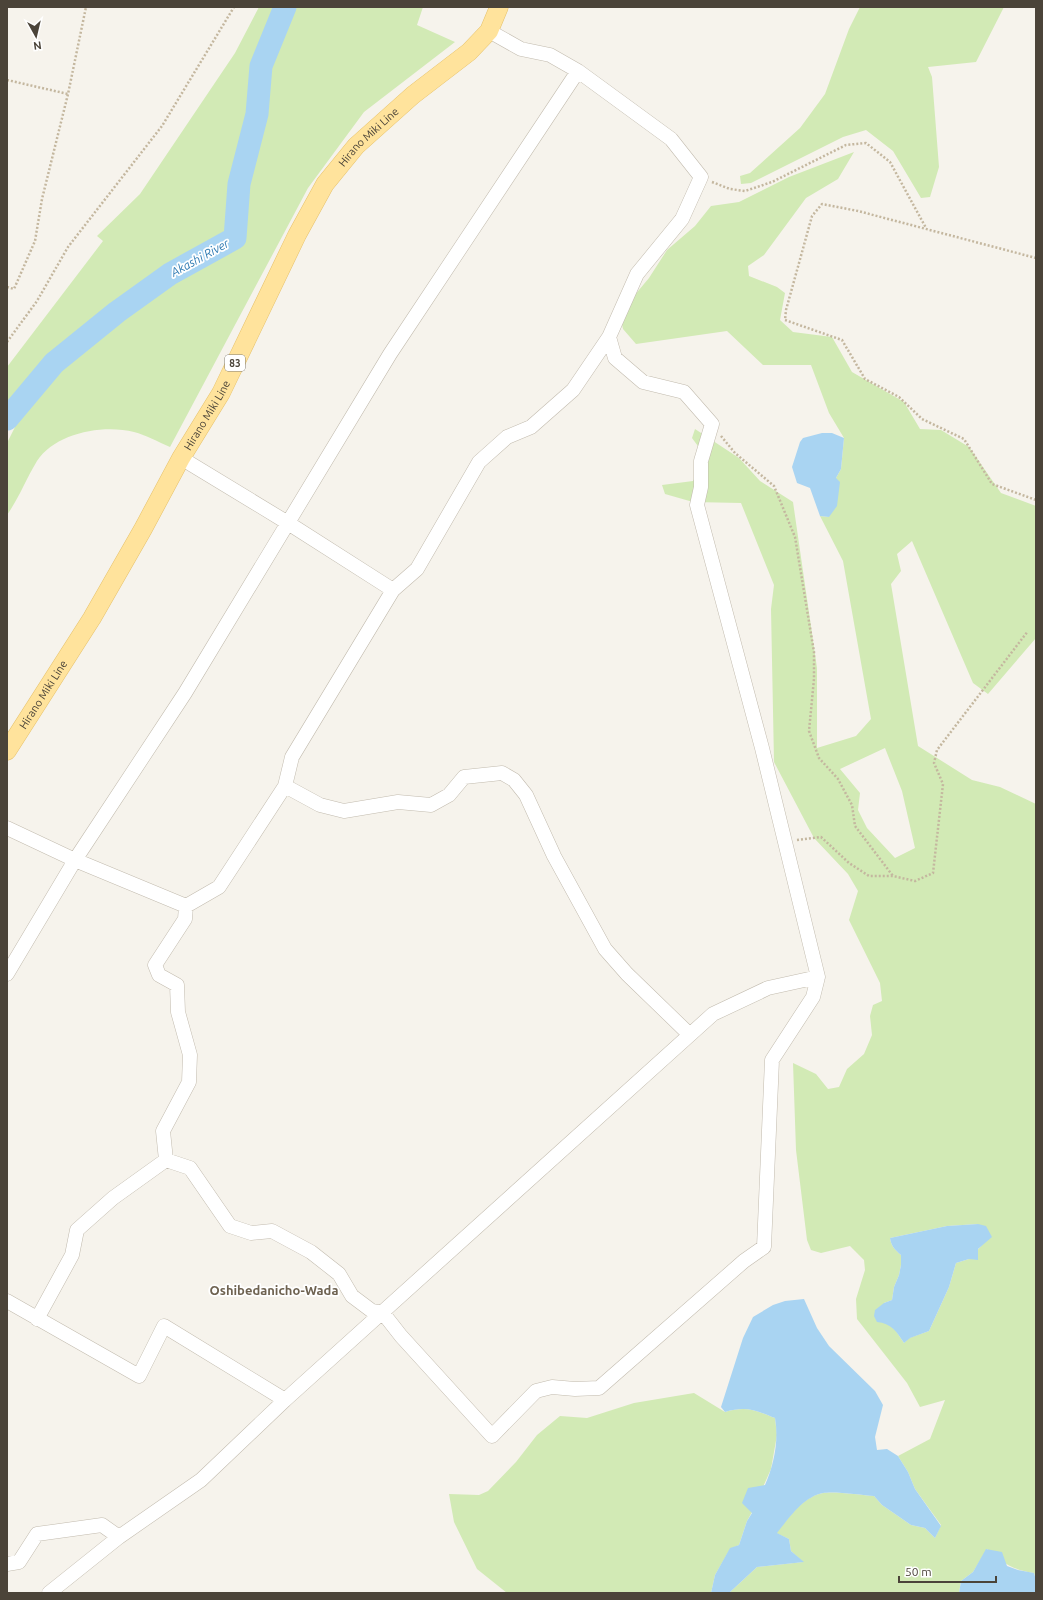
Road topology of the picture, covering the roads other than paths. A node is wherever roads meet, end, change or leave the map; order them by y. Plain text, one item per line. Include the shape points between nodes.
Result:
1 (499, 7) edge
2 (489, 31) junction
3 (578, 70) junction
4 (609, 337) junction
5 (180, 458) junction
6 (288, 524) junction
7 (392, 590) junction
8 (7, 752) edge
9 (285, 786) junction
10 (7, 828) edge
11 (75, 860) junction
12 (186, 906) junction
13 (7, 974) edge
14 (818, 977) junction
15 (689, 1034) junction
16 (166, 1160) junction
17 (7, 1301) edge
18 (382, 1313) junction
19 (37, 1319) junction
20 (285, 1400) junction
21 (119, 1537) junction
22 (7, 1564) edge
23 (49, 1593) edge

1 - 2 main road, Hirano Miki Line / 83
2 - 3 street via 522,49 550,55
2 - 5 main road, Hirano Miki Line / 83 via 469,52 413,95 356,146 325,184 297,235 220,393
3 - 4 street via 671,139 700,177 682,219 637,274
3 - 6 street via 390,354
4 - 7 street via 573,390 531,427 507,437 479,462 417,569
4 - 14 street via 615,358 643,382 684,392 712,424 700,461 701,487 697,505 762,748
5 - 6 street
5 - 8 main road, Hirano Miki Line / 83 via 143,530 92,618
6 - 7 street
6 - 11 street via 185,693
7 - 9 street via 292,757
9 - 12 street via 219,886
9 - 15 street via 320,805 344,811 398,802 431,805 449,795 464,777 502,773 514,780 526,795 554,856 605,950
10 - 11 street
11 - 12 street
11 - 13 street
12 - 16 street via 185,919 155,964 159,975 177,985 178,1012 190,1055 189,1082 163,1131
14 - 15 street via 768,988 736,1002 713,1014
14 - 18 street via 812,997 772,1060 764,1246 599,1388 552,1388 536,1391 492,1436
15 - 18 street
16 - 18 street via 190,1168 230,1226 251,1234 272,1231 311,1252 338,1274 352,1296 372,1311
16 - 19 street via 113,1198 77,1230 72,1255
17 - 19 street
18 - 20 street
19 - 20 street via 139,1376 164,1326
20 - 21 street via 201,1480
21 - 22 street via 102,1525 37,1534 19,1562
21 - 23 street

